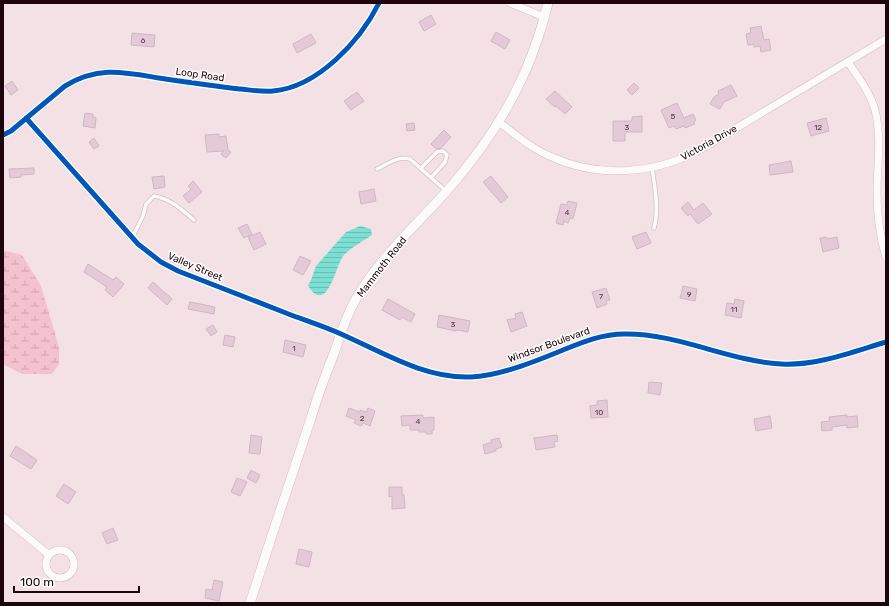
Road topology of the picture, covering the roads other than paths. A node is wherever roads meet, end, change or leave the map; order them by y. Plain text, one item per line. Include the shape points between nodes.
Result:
1 (379, 3) edge
2 (510, 3) edge
3 (548, 3) edge
4 (544, 18) junction
5 (886, 39) edge
6 (848, 62) junction
7 (26, 118) junction
8 (499, 122) junction
9 (3, 135) edge
10 (421, 168) junction
11 (652, 168) junction
12 (377, 169) dead end
13 (431, 178) junction
14 (446, 191) junction
15 (194, 220) dead end
16 (654, 228) dead end
17 (132, 238) junction
18 (886, 257) edge
19 (341, 334) junction
20 (886, 342) edge
21 (3, 517) edge
22 (49, 555) junction
23 (250, 603) edge

1 - 7 street, Loop Road via 356,38 340,56 314,76 294,86 260,91 128,73 96,73 65,86
2 - 4 street
3 - 4 main road, Mammoth Road
4 - 8 main road, Mammoth Road via 527,70
5 - 6 street, Victoria Drive
6 - 11 street, Victoria Drive via 696,152
6 - 18 street via 866,90 877,120 878,208
7 - 9 street, Loop Road
7 - 17 street, Valley Street
8 - 11 street, Victoria Drive via 526,143 567,163 613,171
8 - 14 main road, Mammoth Road
10 - 12 lane via 410,159 404,158
10 - 13 lane
10 - 13 lane via 437,152 443,151 447,155 445,162
11 - 16 lane via 655,188
13 - 14 lane
14 - 19 main road, Mammoth Road via 368,280 348,315
15 - 17 lane via 173,202 154,196 146,204
17 - 19 street, Valley Street via 161,262 178,271
19 - 20 street, Windsor Boulevard via 412,366 457,377 495,373 589,339 624,334 657,337 779,364 838,356
19 - 23 main road, Mammoth Road via 318,395
21 - 22 street
22 - 22 street via 46,568 51,575 64,578 72,573 75,564 71,555 63,550

